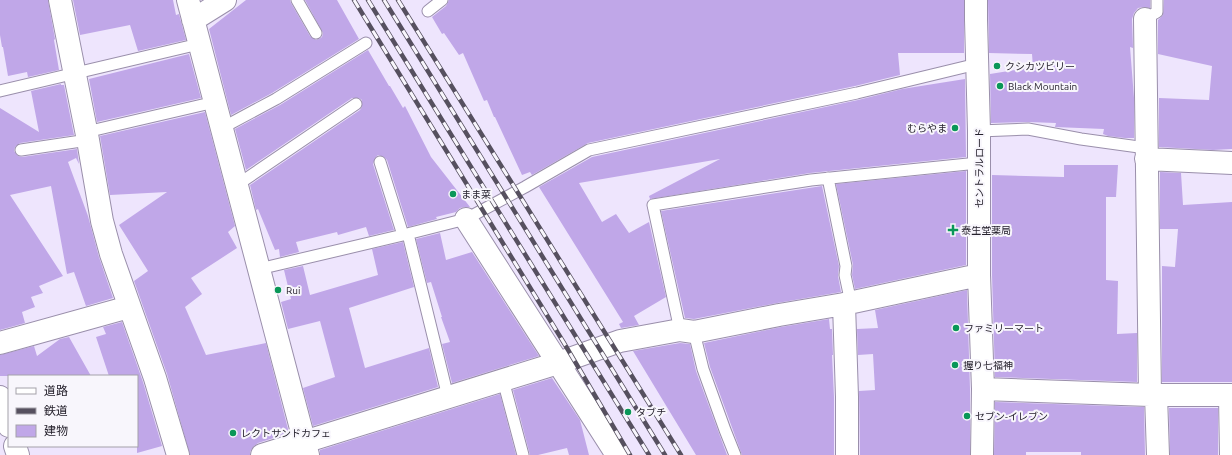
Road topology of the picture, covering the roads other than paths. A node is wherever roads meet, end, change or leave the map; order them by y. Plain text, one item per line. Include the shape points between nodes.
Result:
1 (60, 0) edge
2 (225, 0) edge
3 (297, 0) edge
4 (442, 0) edge
5 (976, 0) edge
6 (1156, 0) edge
7 (190, 10) edge
8 (428, 11) dead end
9 (1145, 19) joint
10 (316, 33) dead end
11 (366, 43) dead end
12 (199, 44) junction
13 (977, 64) junction
14 (75, 73) junction
15 (0, 91) edge
16 (215, 102) junction
17 (356, 104) dead end
18 (222, 128) junction
19 (979, 131) junction
20 (87, 136) junction
21 (21, 150) dead end
22 (1146, 154) junction
23 (380, 162) dead end
24 (978, 163) junction
25 (1232, 163) edge
26 (828, 178) junction
27 (237, 185) junction
28 (466, 219) junction
29 (405, 235) junction
30 (259, 269) junction
31 (978, 275) junction
32 (847, 304) junction
33 (129, 307) junction
34 (687, 331) junction
35 (0, 343) edge
36 (558, 363) junction
37 (502, 380) junction
38 (983, 389) junction
39 (1153, 395) junction
40 (1231, 395) edge
41 (0, 397) edge
42 (448, 397) junction
43 (8, 423) edge
44 (306, 448) edge
45 (178, 455) edge
46 (262, 455) edge
47 (523, 455) edge
48 (617, 455) edge
49 (735, 455) edge
50 (847, 455) edge
51 (982, 455) edge
52 (1158, 455) edge
53 (1231, 455) edge

1 - 14 street
2 - 7 street
3 - 10 lane
4 - 8 lane
5 - 13 street, セントラルロード
6 - 9 lane via 1157,12
7 - 12 street
9 - 22 street
11 - 18 lane via 276,99
12 - 14 lane
12 - 16 street
13 - 19 street, セントラルロード
13 - 28 lane via 857,93 589,150
14 - 15 lane
14 - 20 street
16 - 18 street
16 - 20 lane
17 - 27 lane
18 - 27 street
19 - 22 lane via 1028,129
19 - 24 street, セントラルロード
20 - 21 lane
20 - 33 street via 102,221
22 - 25 street
22 - 39 street
23 - 29 lane
24 - 26 lane
24 - 31 street, セントラルロード
26 - 32 lane via 846,266 844,275
26 - 34 lane via 654,205
27 - 30 street
28 - 29 lane
28 - 36 street
29 - 30 lane
29 - 42 lane
30 - 44 street
31 - 32 street
31 - 38 street, セントラルロード
32 - 34 street
32 - 50 street
33 - 35 street
33 - 45 street via 155,378
34 - 36 street via 620,341
34 - 49 lane
36 - 37 street
36 - 48 street
37 - 42 street
37 - 47 lane
38 - 39 street
38 - 51 street, セントラルロード
39 - 40 street
39 - 52 street
40 - 53 street
41 - 43 street
42 - 44 street
44 - 46 street

